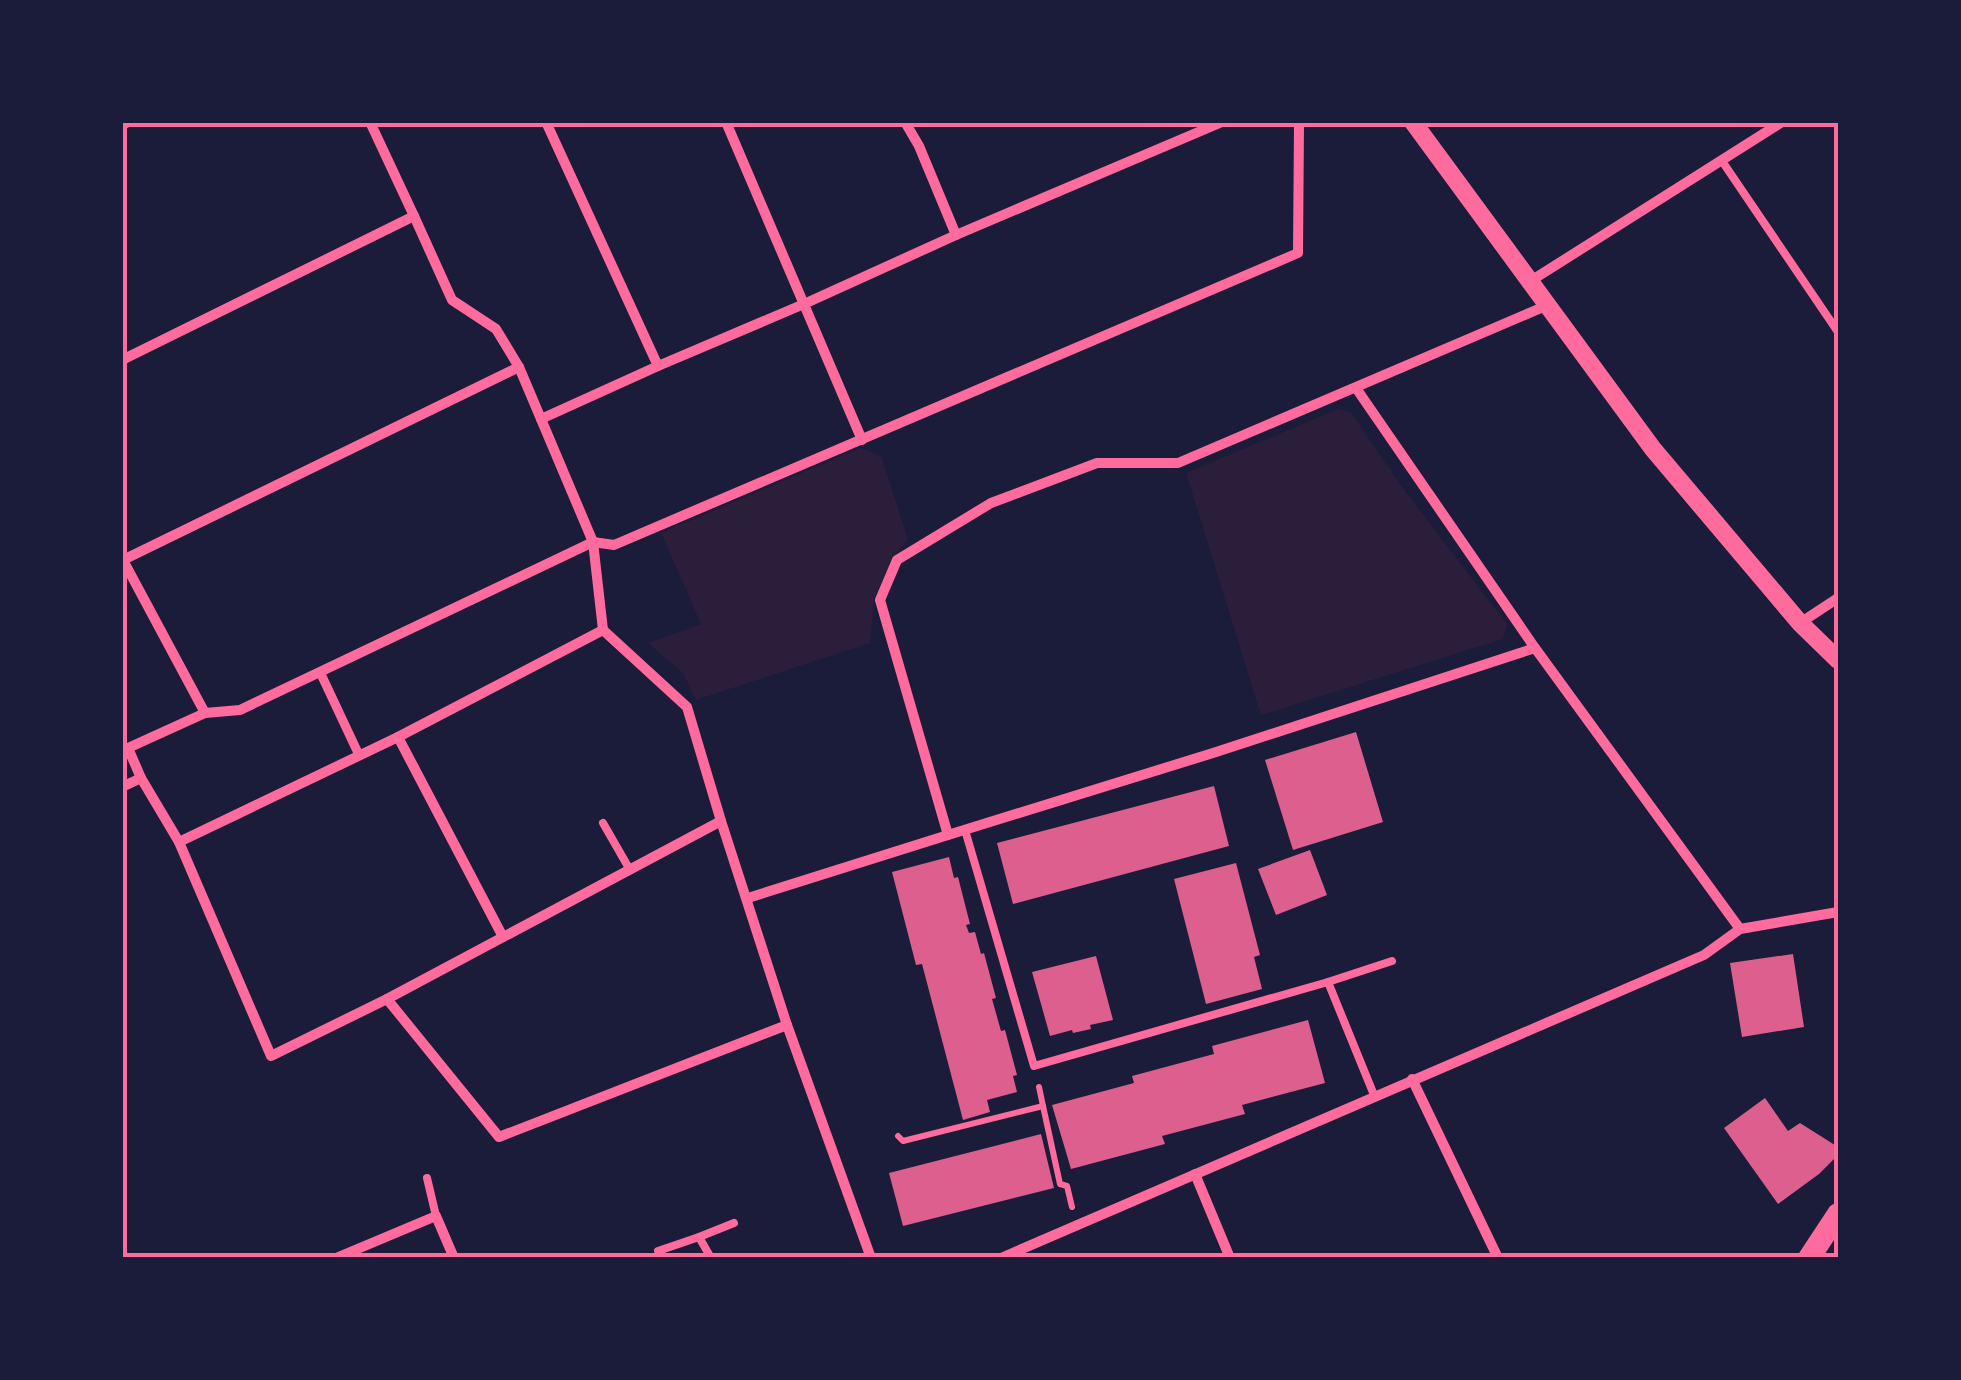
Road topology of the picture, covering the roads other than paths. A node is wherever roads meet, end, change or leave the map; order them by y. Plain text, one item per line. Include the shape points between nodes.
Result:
1 (370, 122) edge
2 (546, 122) edge
3 (726, 122) edge
4 (905, 122) edge
5 (1222, 122) edge
6 (1300, 122) edge
7 (1413, 122) edge
8 (1782, 122) edge
9 (1722, 161) junction
10 (414, 216) junction
11 (956, 235) junction
12 (1528, 282) junction
13 (804, 304) junction
14 (1548, 306) junction
15 (1838, 332) edge
16 (122, 360) edge
17 (658, 366) junction
18 (519, 367) junction
19 (1356, 388) junction
20 (541, 419) junction
21 (862, 440) junction
22 (593, 542) junction
23 (123, 560) edge
24 (1838, 598) edge
25 (1800, 623) junction
26 (603, 630) junction
27 (1536, 648) junction
28 (1838, 660) edge
29 (320, 672) junction
30 (205, 713) junction
31 (398, 736) junction
32 (359, 755) junction
33 (141, 778) junction
34 (122, 787) edge
35 (722, 821) junction
36 (603, 823) dead end
37 (965, 830) junction
38 (948, 834) junction
39 (180, 842) junction
40 (630, 870) junction
41 (748, 898) junction
42 (1838, 912) edge
43 (1740, 929) junction
44 (503, 937) junction
45 (1392, 960) dead end
46 (1328, 982) junction
47 (387, 998) junction
48 (787, 1025) junction
49 (1412, 1079) junction
50 (1374, 1095) junction
51 (1195, 1174) junction
52 (427, 1178) dead end
53 (1838, 1214) edge
54 (436, 1216) junction
55 (734, 1223) dead end
56 (699, 1237) junction
57 (658, 1251) dead end
58 (336, 1258) edge
59 (454, 1258) edge
60 (710, 1258) edge
61 (871, 1258) edge
62 (1001, 1258) edge
63 (1230, 1258) edge
64 (1498, 1258) edge
65 (1809, 1258) edge

1 - 10 street
2 - 17 street
3 - 13 street
4 - 11 street
5 - 11 street
6 - 21 street via 1298,253
7 - 12 street
8 - 9 street
9 - 12 street
9 - 15 lane
10 - 16 street
10 - 18 street via 452,300 496,328
11 - 13 street
12 - 14 street
13 - 17 street
13 - 21 street
14 - 19 street
14 - 25 street via 1652,449
17 - 20 street
18 - 20 street
18 - 23 street
19 - 27 street
19 - 38 street via 1178,463 1097,463 991,503 896,560 880,600
20 - 22 street
21 - 22 street via 614,546
22 - 26 street
22 - 29 street
23 - 30 street
24 - 25 street
25 - 28 street
26 - 31 street
26 - 35 street via 687,707
27 - 37 street
27 - 43 street
29 - 30 street via 240,710
29 - 32 street
30 - 33 street via 128,748
31 - 32 street
31 - 44 street
32 - 39 street
33 - 34 street
33 - 39 street
35 - 40 street
35 - 41 street
36 - 40 lane
37 - 38 street
37 - 46 lane via 1034,1066
38 - 41 street
39 - 47 street via 270,1056
40 - 44 street
41 - 48 street
42 - 43 street
43 - 49 street via 1704,955
44 - 47 street
45 - 46 lane
46 - 50 lane
47 - 48 street via 499,1137
48 - 61 street
49 - 50 street
49 - 64 street
50 - 51 street
51 - 62 street
51 - 63 street
52 - 54 lane
53 - 65 main road
54 - 58 street
54 - 59 street
55 - 56 lane
56 - 57 lane
56 - 60 lane

